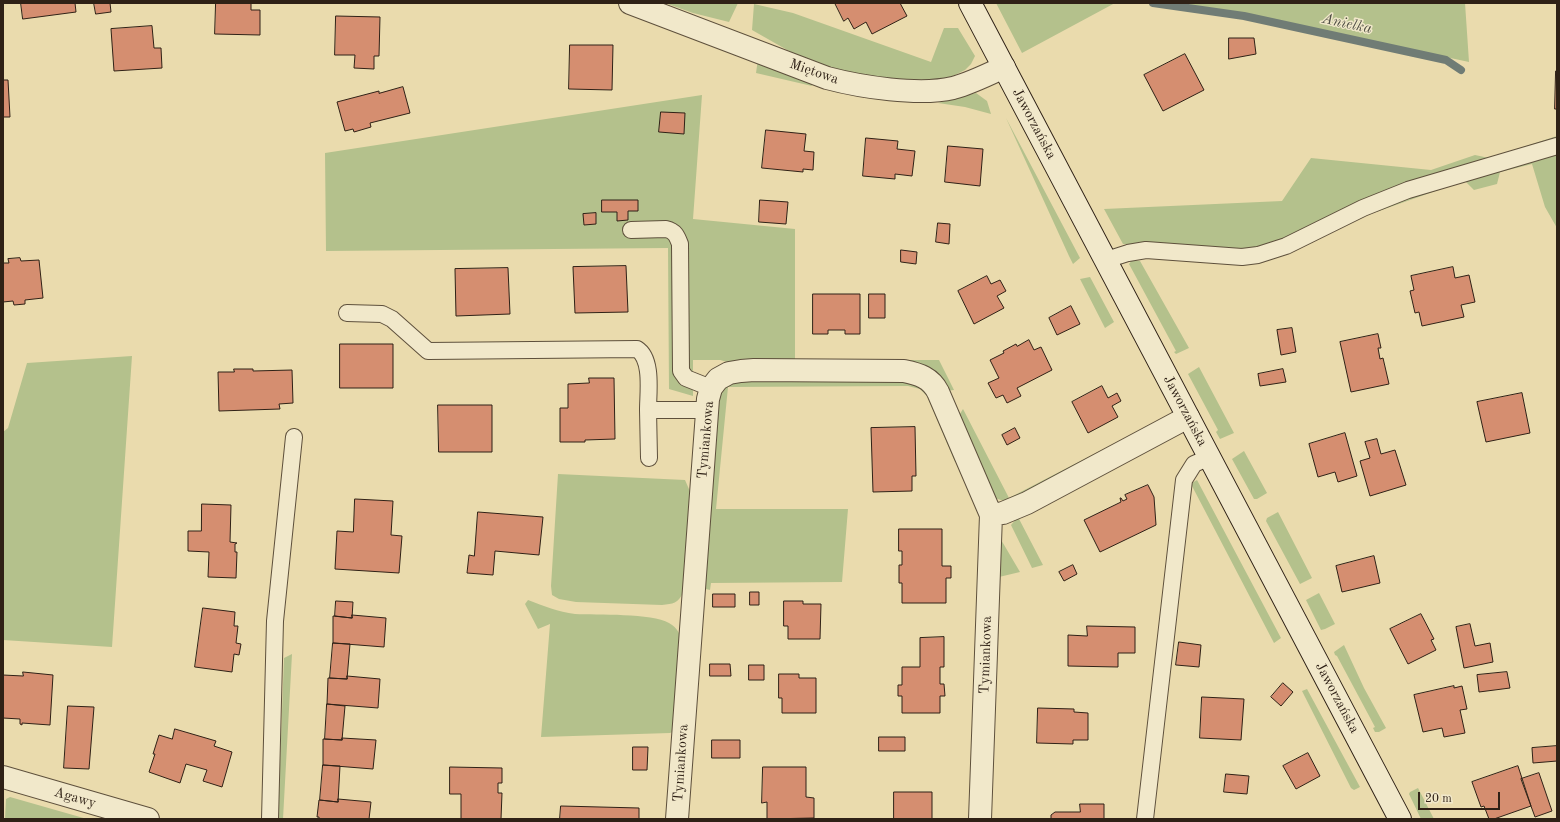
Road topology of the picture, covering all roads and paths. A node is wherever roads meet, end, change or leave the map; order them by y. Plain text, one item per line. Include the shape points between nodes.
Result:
1 (630, 3) edge
2 (970, 3) edge
3 (1004, 67) junction
4 (1557, 146) edge
5 (631, 230) dead end
6 (1106, 260) junction
7 (347, 313) dead end
8 (711, 388) junction
9 (648, 410) junction
10 (707, 410) junction
11 (1188, 417) junction
12 (294, 437) dead end
13 (1210, 457) junction
14 (649, 458) dead end
15 (990, 515) junction
16 (3, 777) edge
17 (148, 819) edge
18 (270, 819) edge
19 (677, 819) edge
20 (980, 819) edge
21 (1145, 819) edge
22 (1400, 819) edge

1 - 3 street, Miętowa via 827,78 845,82 917,91 939,90 973,81
2 - 3 street, Jaworzańska
3 - 6 street, Jaworzańska
4 - 6 lane via 1408,190 1363,208 1286,246 1258,255 1242,257 1146,250
5 - 8 lane via 666,229 677,235 680,244 681,371 686,378
6 - 11 street, Jaworzańska
7 - 9 lane via 382,314 392,319 428,350 637,349 646,357 648,365
8 - 10 street, Tymiankowa
8 - 15 street, Tymiankowa via 718,379 729,373 754,370 904,371 923,376 935,385
9 - 10 lane
9 - 14 lane
10 - 19 street, Tymiankowa
11 - 13 street, Jaworzańska
11 - 15 street via 1027,503 1003,513
12 - 18 lane via 275,621
13 - 21 lane via 1194,464 1184,480
13 - 22 street, Jaworzańska
15 - 20 street, Tymiankowa
16 - 17 street, Agawy

